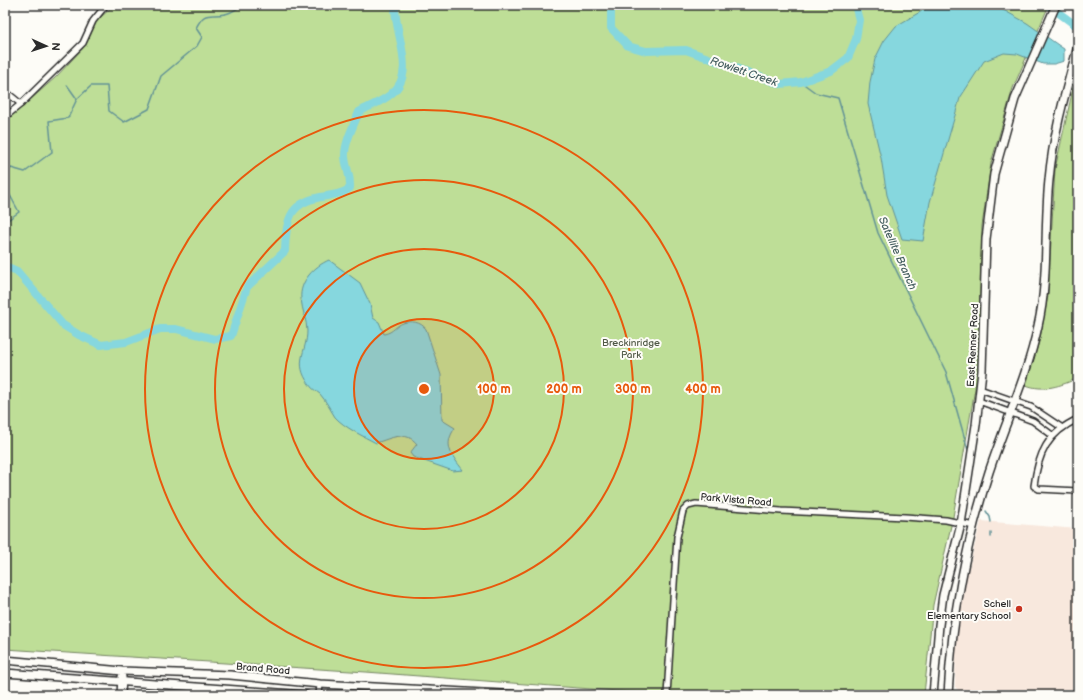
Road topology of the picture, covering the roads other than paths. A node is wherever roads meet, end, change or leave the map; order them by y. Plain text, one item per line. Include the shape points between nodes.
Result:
1 (1056, 5) edge
2 (103, 6) edge
3 (1078, 46) edge
4 (5, 91) edge
5 (21, 104) junction
6 (5, 117) edge
7 (980, 389) junction
8 (979, 401) junction
9 (1016, 401) junction
10 (1012, 412) junction
11 (1045, 415) junction
12 (1078, 419) edge
13 (1039, 424) junction
14 (1061, 428) junction
15 (1052, 436) junction
16 (1078, 491) edge
17 (961, 524) junction
18 (974, 526) junction
19 (5, 660) edge
20 (122, 671) junction
21 (5, 673) edge
22 (949, 679) junction
23 (122, 681) junction
24 (320, 684) junction
25 (121, 695) edge
26 (306, 695) edge
27 (320, 695) edge
28 (520, 695) edge
29 (667, 695) edge
30 (933, 695) edge
31 (948, 695) edge
32 (954, 695) edge

1 - 7 main road, East Renner Road via 1015,99 1000,148 991,193 986,246
2 - 5 street via 83,43
3 - 9 main road via 1051,161 1046,262 1035,343
4 - 5 street
5 - 6 street
7 - 8 main road, East Renner Road
7 - 9 street
8 - 10 street
8 - 17 main road, East Renner Road
9 - 10 main road
9 - 11 street
10 - 13 street
10 - 18 main road via 990,471
11 - 13 street
11 - 14 street
12 - 14 street
13 - 15 street
14 - 15 street
15 - 16 street via 1036,468 1034,486 1039,489
17 - 18 street, Park Vista Road
17 - 29 street, Park Vista Road via 946,520 905,517 696,504 688,506 683,511 677,542
17 - 30 main road, East Renner Road via 939,625
18 - 22 main road via 961,578
19 - 20 main road, Brand Road
20 - 23 main road
20 - 24 main road, Brand Road via 230,675
21 - 23 main road
22 - 31 main road
22 - 32 main road
23 - 25 main road
23 - 26 main road
24 - 27 street
24 - 28 main road, Brand Road

